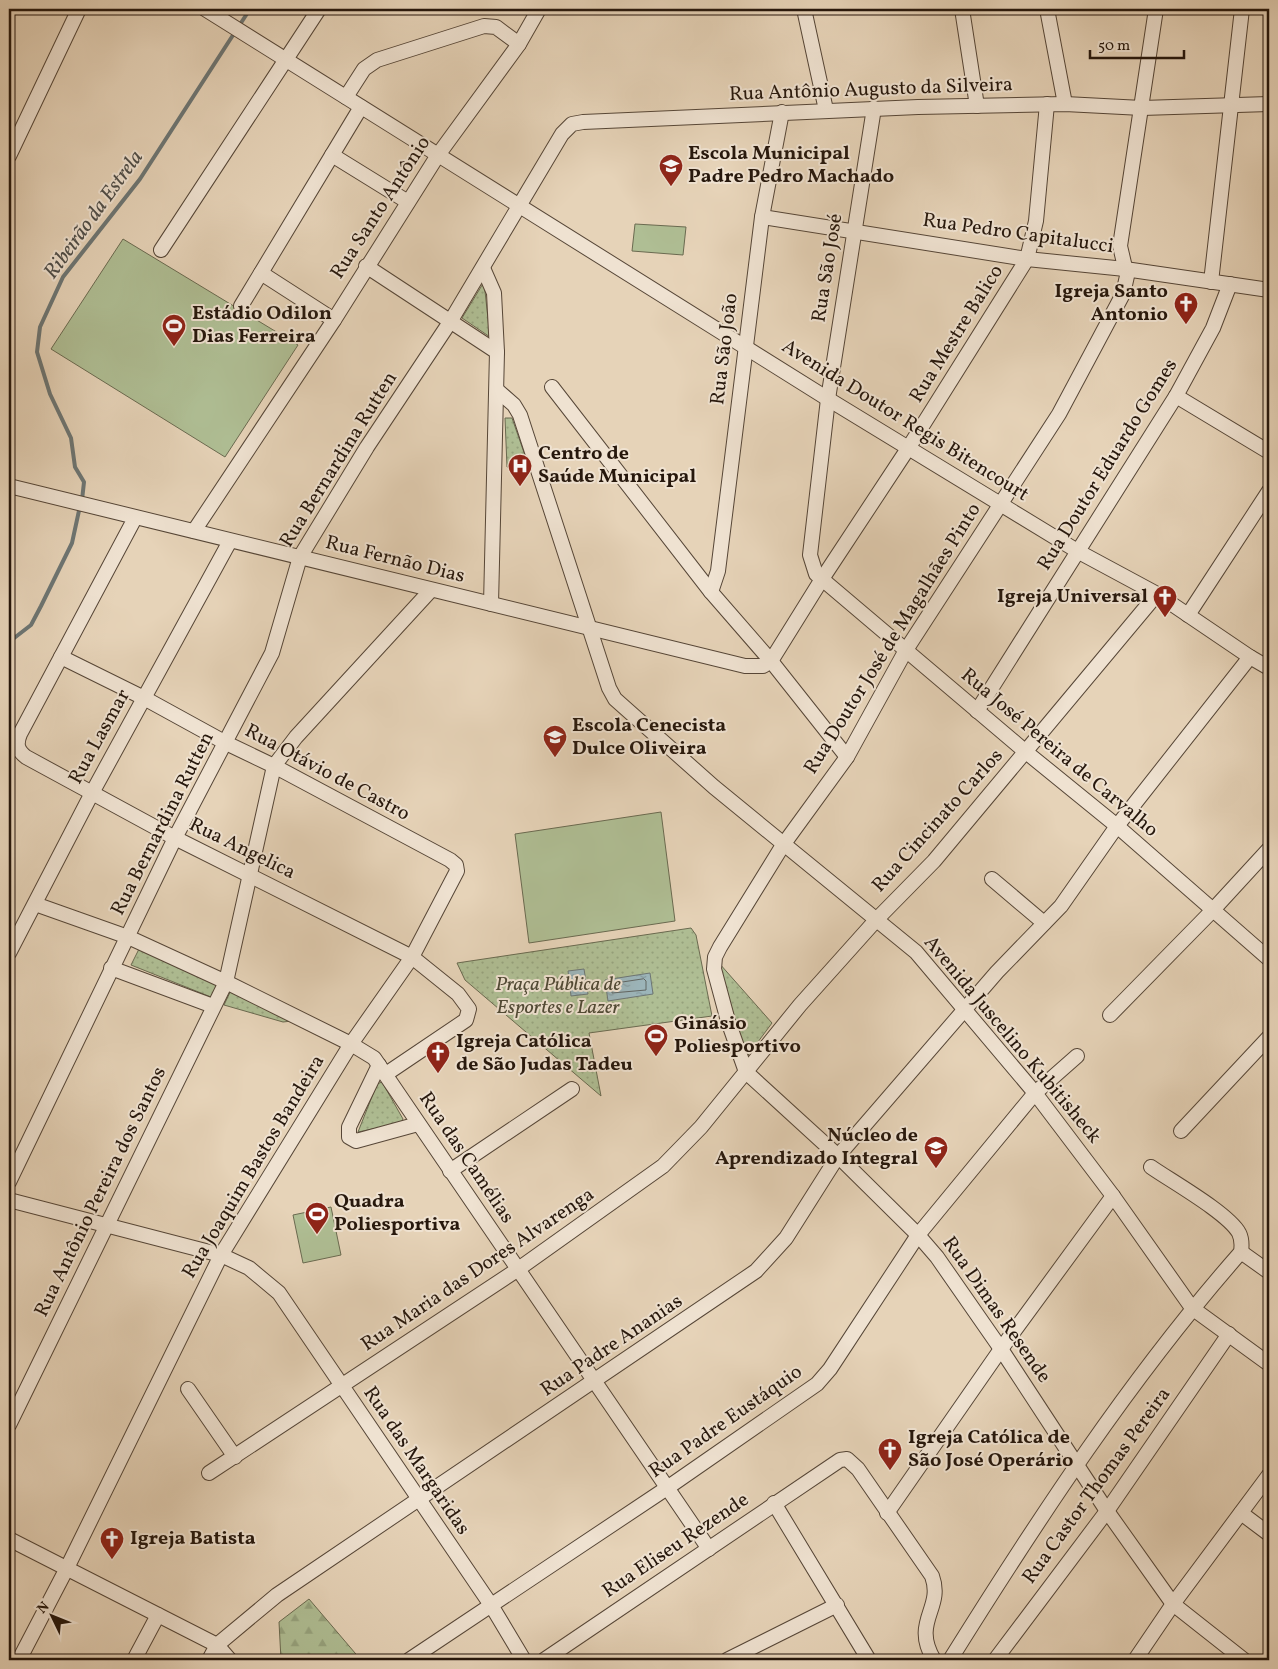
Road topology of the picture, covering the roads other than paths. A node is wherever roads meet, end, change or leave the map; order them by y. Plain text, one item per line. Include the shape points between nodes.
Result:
1 (79, 9) edge
2 (205, 9) edge
3 (319, 9) edge
4 (540, 9) edge
5 (804, 9) edge
6 (962, 9) edge
7 (1047, 9) edge
8 (1156, 9) edge
9 (1242, 9) edge
10 (519, 44) junction
11 (285, 59) junction
12 (346, 97) junction
13 (1232, 103) junction
14 (1047, 104) junction
15 (1065, 104) junction
16 (1269, 104) edge
17 (978, 106) junction
18 (362, 107) junction
19 (874, 108) junction
20 (1142, 108) junction
21 (826, 110) junction
22 (782, 112) junction
23 (332, 155) junction
24 (438, 155) junction
25 (9, 156) edge
26 (408, 202) junction
27 (521, 205) junction
28 (762, 217) junction
29 (854, 230) junction
30 (161, 250) dead end
31 (1027, 259) junction
32 (366, 266) junction
33 (483, 268) junction
34 (1125, 269) junction
35 (261, 273) junction
36 (1211, 282) junction
37 (1230, 284) junction
38 (1269, 290) edge
39 (241, 306) dead end
40 (334, 320) junction
41 (450, 322) junction
42 (746, 347) junction
43 (497, 352) junction
44 (552, 387) dead end
45 (498, 391) junction
46 (1176, 396) junction
47 (828, 399) junction
48 (909, 447) junction
49 (1269, 452) edge
50 (9, 486) edge
51 (1269, 490) edge
52 (1000, 503) junction
53 (134, 518) junction
54 (194, 531) junction
55 (230, 541) junction
56 (1079, 552) junction
57 (300, 558) junction
58 (822, 579) junction
59 (431, 590) junction
60 (711, 592) junction
61 (1157, 594) junction
62 (491, 604) junction
63 (1188, 615) junction
64 (590, 628) junction
65 (906, 650) junction
66 (61, 657) junction
67 (1250, 657) junction
68 (771, 662) junction
69 (1269, 668) edge
70 (144, 698) junction
71 (977, 711) junction
72 (226, 743) junction
73 (1026, 752) junction
74 (847, 757) junction
75 (274, 766) junction
76 (92, 793) junction
77 (1117, 826) junction
78 (176, 838) junction
79 (783, 845) junction
80 (1269, 850) edge
81 (442, 856) joint
82 (251, 875) junction
83 (992, 879) dead end
84 (35, 904) junction
85 (1212, 911) junction
86 (877, 919) junction
87 (1044, 923) junction
88 (128, 938) junction
89 (9, 953) edge
90 (412, 956) junction
91 (1269, 959) edge
92 (111, 968) junction
93 (226, 982) junction
94 (213, 1006) junction
95 (964, 1011) junction
96 (1110, 1015) dead end
97 (1269, 1037) edge
98 (350, 1044) junction
99 (1077, 1056) dead end
100 (382, 1069) junction
101 (746, 1072) junction
102 (572, 1089) dead end
103 (1035, 1093) junction
104 (418, 1124) junction
105 (1181, 1131) dead end
106 (838, 1156) junction
107 (1150, 1167) dead end
108 (450, 1171) junction
109 (9, 1182) edge
110 (1113, 1196) junction
111 (9, 1200) edge
112 (108, 1225) junction
113 (918, 1234) junction
114 (1241, 1252) junction
115 (221, 1254) junction
116 (517, 1270) junction
117 (1269, 1272) edge
118 (1192, 1308) junction
119 (1229, 1334) junction
120 (1001, 1348) junction
121 (1269, 1364) edge
122 (594, 1381) junction
123 (341, 1386) junction
124 (188, 1389) dead end
125 (9, 1423) edge
126 (235, 1457) junction
127 (1078, 1466) junction
128 (210, 1473) dead end
129 (1269, 1475) edge
130 (667, 1488) junction
131 (419, 1500) junction
132 (774, 1503) junction
133 (1106, 1511) junction
134 (887, 1513) junction
135 (1241, 1513) junction
136 (1269, 1534) edge
137 (9, 1539) edge
138 (709, 1549) junction
139 (67, 1568) junction
140 (1173, 1604) junction
141 (491, 1605) junction
142 (837, 1605) junction
143 (158, 1615) junction
144 (217, 1645) junction
145 (932, 1659) edge
146 (19, 1660) edge
147 (134, 1660) edge
148 (209, 1660) edge
149 (230, 1660) edge
150 (408, 1660) edge
151 (524, 1660) edge
152 (544, 1660) edge
153 (726, 1660) edge
154 (870, 1660) edge
155 (950, 1660) edge
156 (996, 1660) edge
157 (1135, 1660) edge
158 (1244, 1660) edge

1 - 25 street
2 - 11 street, Avenida Doutor Regis Bitencourt
3 - 11 street
4 - 10 street, Rua Santo Antônio
5 - 21 street
6 - 17 street
7 - 15 street
8 - 20 street, Rua Doutor José de Magalhães Pinto
9 - 13 street
10 - 12 street via 502,29 491,26 385,56 364,69
10 - 24 street, Rua Santo Antônio
11 - 12 street, Avenida Doutor Regis Bitencourt
11 - 30 street
12 - 18 street, Avenida Doutor Regis Bitencourt
13 - 16 street, Rua Antônio Augusto da Silveira
13 - 20 street, Rua Antônio Augusto da Silveira
13 - 36 street
14 - 15 street, Rua Antônio Augusto da Silveira
14 - 17 street, Rua Antônio Augusto da Silveira
14 - 31 street, Rua Mestre Balico via 1036,221
15 - 20 street, Rua Antônio Augusto da Silveira
17 - 19 street, Rua Antônio Augusto da Silveira
18 - 23 street
18 - 24 street, Avenida Doutor Regis Bitencourt
19 - 21 street, Rua Antônio Augusto da Silveira
19 - 29 street, Rua São José
20 - 34 street, Rua Doutor José de Magalhães Pinto via 1120,246
21 - 22 street, Rua Antônio Augusto da Silveira
22 - 27 street, Rua Antônio Augusto da Silveira via 575,123 562,134
22 - 28 street, Rua São João
23 - 26 street
23 - 35 street
24 - 26 street, Rua Santo Antônio
24 - 27 street, Avenida Doutor Regis Bitencourt
26 - 32 street, Rua Santo Antônio
27 - 33 street, Rua Bernardina Rutten
27 - 42 street, Avenida Doutor Regis Bitencourt
28 - 29 street, Rua Pedro Capitalucci
28 - 42 street, Rua São João
29 - 31 street, Rua Pedro Capitalucci
29 - 47 street, Rua São José
31 - 34 street, Rua Pedro Capitalucci
31 - 48 street, Rua Mestre Balico
32 - 40 street, Rua Santo Antônio
32 - 41 street
33 - 41 street, Rua Bernardina Rutten
33 - 43 street via 494,294
34 - 36 street, Rua Pedro Capitalucci
34 - 52 street, Rua Doutor José de Magalhães Pinto via 1127,283 1118,303 1059,414
35 - 39 street
35 - 40 street
36 - 37 street, Rua Pedro Capitalucci
37 - 38 street, Rua Pedro Capitalucci
37 - 46 street, Rua Doutor Eduardo Gomes via 1213,328
40 - 54 street, Rua Santo Antônio
41 - 43 street
41 - 57 street, Rua Bernardina Rutten via 367,446
42 - 47 street, Avenida Doutor Regis Bitencourt
42 - 60 street, Rua São João via 718,571
43 - 45 street
44 - 60 street
45 - 62 street
45 - 64 street, Avenida Juscelino Kubitisheck via 520,415
46 - 49 street
46 - 56 street, Rua Doutor Eduardo Gomes
47 - 48 street, Avenida Doutor Regis Bitencourt
47 - 58 street, Rua São José via 810,555 816,574
48 - 52 street, Avenida Doutor Regis Bitencourt
48 - 58 street, Rua Mestre Balico
50 - 53 street, Rua Fernão Dias
51 - 63 street
52 - 56 street, Avenida Doutor Regis Bitencourt
52 - 65 street, Rua Doutor José de Magalhães Pinto
53 - 54 street, Rua Fernão Dias
53 - 66 street
54 - 55 street, Rua Fernão Dias
55 - 57 street, Rua Fernão Dias
55 - 70 street, Rua Lasmar
56 - 61 street, Avenida Doutor Regis Bitencourt
56 - 71 street, Rua Doutor Eduardo Gomes
57 - 59 street, Rua Fernão Dias
57 - 72 street, Rua Bernardina Rutten via 272,653
58 - 65 street, Rua José Pereira de Carvalho
58 - 68 street, Rua Mestre Balico
59 - 62 street, Rua Fernão Dias
59 - 75 street via 296,737
60 - 68 street
61 - 63 street, Avenida Doutor Regis Bitencourt
61 - 73 street, Rua Cincinato Carlos
62 - 64 street, Rua Fernão Dias
63 - 67 street, Avenida Doutor Regis Bitencourt
64 - 68 street, Rua Fernão Dias via 745,666 763,666
64 - 79 street, Avenida Juscelino Kubitisheck via 615,699
65 - 71 street, Rua José Pereira de Carvalho
65 - 74 street, Rua Doutor José de Magalhães Pinto
66 - 70 street, Rua Otávio de Castro
66 - 76 street, Rua Angelica via 17,742 18,749
67 - 69 street, Avenida Doutor Regis Bitencourt
67 - 77 street, Rua Padre Ananias
68 - 74 street
70 - 72 street, Rua Otávio de Castro
70 - 76 street, Rua Lasmar
71 - 73 street, Rua José Pereira de Carvalho
72 - 75 street, Rua Otávio de Castro
72 - 78 street, Rua Bernardina Rutten
73 - 77 street, Rua José Pereira de Carvalho
73 - 86 street, Rua Cincinato Carlos via 934,861
74 - 79 street, Rua Doutor José de Magalhães Pinto
75 - 81 street, Rua Otávio de Castro
75 - 82 street, Rua Antônio Pereira dos Santos
76 - 78 street, Rua Angelica
76 - 84 street, Rua Lasmar
77 - 85 street, Rua José Pereira de Carvalho
77 - 87 street, Rua Padre Ananias via 1062,906
78 - 82 street, Rua Angelica
78 - 88 street, Rua Bernardina Rutten
79 - 86 street, Avenida Juscelino Kubitisheck
79 - 101 street, Rua Doutor José de Magalhães Pinto via 720,947 714,964 728,1022
80 - 85 street
81 - 90 street, Rua Joaquim Bastos Bandeira via 454,862 457,872
82 - 90 street, Rua Angelica
82 - 93 street, Rua Antônio Pereira dos Santos
83 - 87 street
84 - 88 street, Rua das Camélias
84 - 89 street, Rua Lasmar
85 - 91 street, Rua José Pereira de Carvalho
85 - 96 street
86 - 95 street, Avenida Juscelino Kubitisheck via 934,972
86 - 101 street, Rua Cincinato Carlos via 800,1005
87 - 95 street, Rua Padre Ananias
88 - 92 street, Rua Bernardina Rutten
88 - 93 street, Rua das Camélias
90 - 98 street, Rua Joaquim Bastos Bandeira
90 - 100 street, Rua Angelica via 458,994 466,1004 468,1015 460,1026
92 - 94 street
92 - 109 street, Rua Bernardina Rutten
93 - 94 street, Rua Antônio Pereira dos Santos
93 - 98 street, Rua das Camélias
94 - 112 street, Rua Antônio Pereira dos Santos
95 - 103 street, Avenida Juscelino Kubitisheck
95 - 106 street, Rua Padre Ananias
97 - 105 street
98 - 100 street, Rua das Camélias via 369,1055
98 - 115 street, Rua Joaquim Bastos Bandeira
99 - 103 street, Rua Padre Eustáquio
100 - 104 street, Rua das Camélias
100 - 104 street via 348,1130 350,1139 356,1141
101 - 106 street, Rua Dimas Resende
101 - 116 street, Rua Maria das Dores Alvarenga via 663,1166
102 - 108 street
103 - 110 street, Avenida Juscelino Kubitisheck
103 - 113 street, Rua Padre Eustáquio
104 - 108 street, Rua das Camélias
106 - 113 street, Rua Dimas Resende
106 - 122 street, Rua Padre Ananias via 786,1238 756,1271
107 - 114 street via 1228,1220 1239,1233
108 - 116 street, Rua das Camélias
110 - 118 street, Avenida Juscelino Kubitisheck
110 - 120 street
111 - 112 street, Rua das Margaridas
112 - 115 street, Rua das Margaridas
112 - 125 street, Rua Antônio Pereira dos Santos
113 - 120 street, Rua Dimas Resende
113 - 130 street, Rua Padre Eustáquio via 817,1384
114 - 117 street
114 - 118 street
115 - 123 street, Rua das Margaridas via 249,1268 279,1293
115 - 139 street, Rua Joaquim Bastos Bandeira
116 - 122 street, Rua das Camélias
116 - 123 street, Rua Maria das Dores Alvarenga
118 - 119 street, Avenida Juscelino Kubitisheck
118 - 127 street
119 - 121 street, Avenida Juscelino Kubitisheck
119 - 133 street, Rua Castor Thomas Pereira
120 - 127 street, Rua Dimas Resende
120 - 134 street
122 - 130 street, Rua das Camélias
122 - 131 street, Rua Padre Ananias
123 - 126 street, Rua Maria das Dores Alvarenga
123 - 131 street, Rua das Margaridas
124 - 126 street
126 - 128 street, Rua Maria das Dores Alvarenga
127 - 133 street, Rua Dimas Resende
127 - 155 street via 1026,1540
129 - 135 street
130 - 138 street, Rua das Camélias
130 - 141 street, Rua Padre Eustáquio
131 - 141 street, Rua das Margaridas
131 - 144 street, Rua Padre Ananias via 276,1595
132 - 134 street, Rua Eliseu Rezende via 843,1459 855,1464
132 - 138 street, Rua Eliseu Rezende
132 - 142 street
133 - 140 street, Rua Dimas Resende
133 - 156 street, Rua Castor Thomas Pereira
134 - 145 street via 935,1584 934,1602 925,1626
135 - 136 street
135 - 140 street
137 - 139 street
138 - 152 street, Rua Eliseu Rezende
139 - 143 street
139 - 146 street, Rua Joaquim Bastos Bandeira
140 - 157 street
140 - 158 street, Rua Dimas Resende
141 - 150 street, Rua Padre Eustáquio
141 - 151 street, Rua das Margaridas
142 - 153 street
142 - 154 street
143 - 144 street
143 - 147 street
144 - 148 street
144 - 149 street

